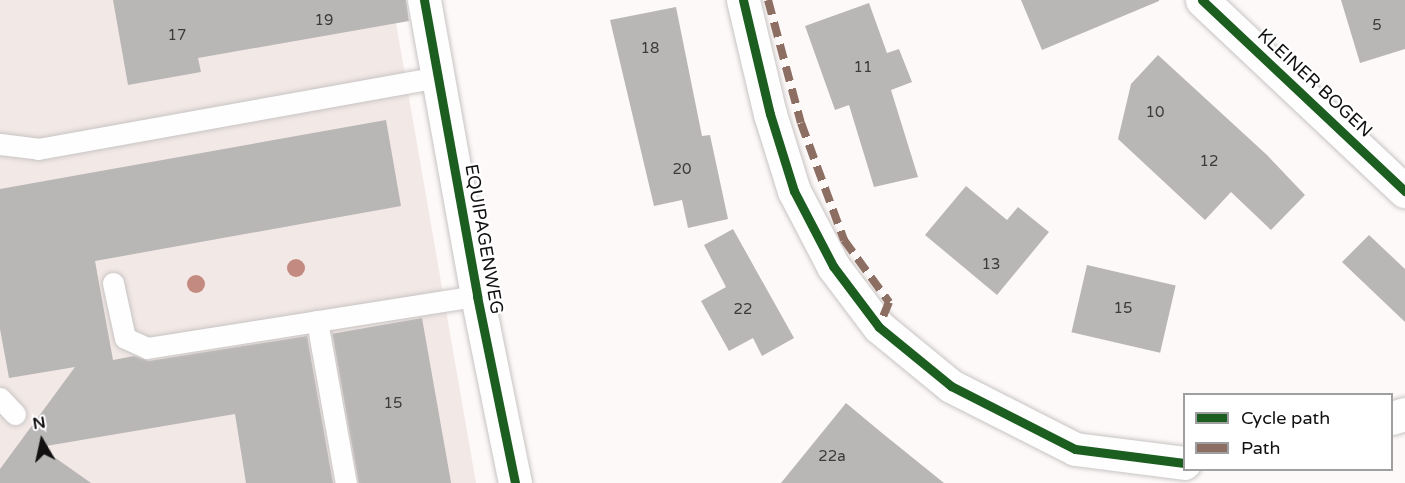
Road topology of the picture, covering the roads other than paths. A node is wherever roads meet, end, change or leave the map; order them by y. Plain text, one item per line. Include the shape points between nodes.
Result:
1 (424, 0) edge
2 (743, 0) edge
3 (1202, 0) edge
4 (438, 77) junction
5 (0, 144) edge
6 (1405, 191) edge
7 (112, 283) dead end
8 (477, 296) junction
9 (317, 321) junction
10 (0, 398) edge
11 (15, 414) dead end
12 (1183, 463) edge
13 (346, 483) edge
14 (515, 483) edge

1 - 4 street, EQUIPAGENWEG
2 - 12 street via 770,114 794,191 833,266 879,327 951,386 1075,449
3 - 6 street, KLEINER BOGEN
4 - 5 lane via 38,149
4 - 8 street, EQUIPAGENWEG
7 - 9 lane via 125,338 147,348
8 - 9 lane
8 - 14 street, EQUIPAGENWEG
9 - 13 lane
10 - 11 lane

